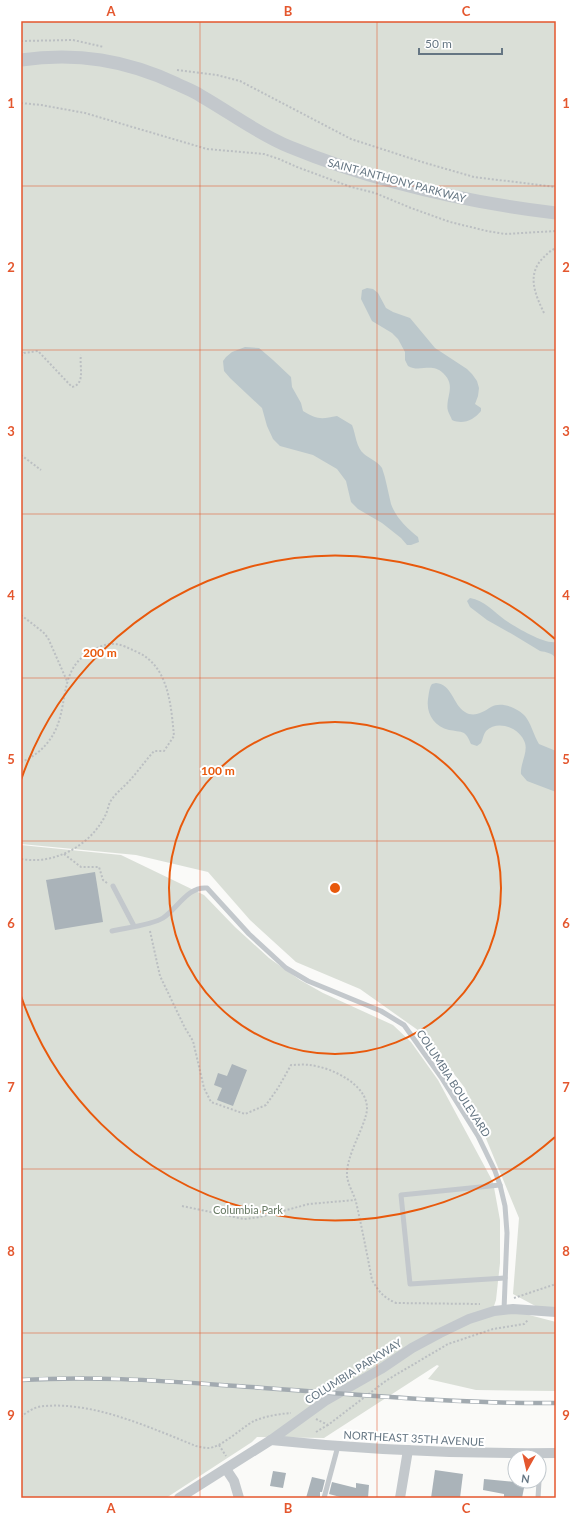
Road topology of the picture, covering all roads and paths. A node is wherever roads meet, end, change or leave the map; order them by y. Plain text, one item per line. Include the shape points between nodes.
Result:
1 (21, 41) edge
2 (110, 48) dead end
3 (21, 60) edge
4 (174, 70) dead end
5 (21, 103) edge
6 (556, 187) edge
7 (556, 213) edge
8 (556, 231) edge
9 (556, 248) edge
10 (544, 313) dead end
11 (81, 355) dead end
12 (21, 356) edge
13 (21, 455) edge
14 (41, 470) dead end
15 (21, 615) edge
16 (68, 682) junction
17 (21, 762) edge
18 (64, 854) junction
19 (21, 859) edge
20 (113, 886) joint
21 (148, 923) junction
22 (134, 926) junction
23 (112, 931) dead end
24 (500, 1186) junction
25 (355, 1200) junction
26 (182, 1206) dead end
27 (505, 1278) junction
28 (556, 1284) edge
29 (514, 1298) dead end
30 (482, 1304) dead end
31 (504, 1310) junction
32 (556, 1312) edge
33 (529, 1318) dead end
34 (292, 1412) dead end
35 (21, 1417) edge
36 (319, 1420) dead end
37 (328, 1425) junction
38 (316, 1432) dead end
39 (271, 1440) junction
40 (219, 1445) junction
41 (338, 1446) junction
42 (408, 1450) junction
43 (507, 1453) edge
44 (227, 1457) dead end
45 (226, 1469) junction
46 (179, 1498) edge
47 (239, 1498) edge
48 (324, 1498) edge
49 (400, 1498) edge

1 - 2 path via 73,40
3 - 7 street, SAINT ANTHONY PARKWAY via 78,57 111,61 146,71 200,95 254,130 289,147 330,162 460,198
4 - 6 path via 217,75 240,81 351,139 422,162 474,177
5 - 8 path via 85,113 207,149 264,154 351,188 375,193 450,222 487,231 505,234
9 - 10 path via 540,260 534,269 537,298
11 - 12 path via 80,380 72,387 38,351 24,353
13 - 14 path
15 - 16 path via 48,638
16 - 17 path via 55,732 38,753
16 - 18 path via 80,658 105,644 118,644 145,656 162,675 171,706 174,736 164,751 154,751 111,800 105,817 97,828 80,846
18 - 19 path via 31,861
18 - 20 path via 81,867 99,867 103,880
20 - 22 lane
21 - 22 lane, COLUMBIA BOULEVARD
21 - 24 lane, COLUMBIA BOULEVARD via 162,919 191,892 201,887 207,888 249,934 286,968 308,981 381,1011 404,1025 478,1136 496,1171
21 - 25 path via 160,976 193,1041 204,1088 211,1102 245,1114 266,1105 291,1065 309,1065 329,1070 350,1079 363,1094 367,1104 366,1114 351,1155 347,1177
22 - 23 lane, COLUMBIA BOULEVARD
24 - 27 lane, COLUMBIA BOULEVARD via 507,1233
24 - 27 lane via 401,1195 410,1284
25 - 26 path via 309,1204 244,1219
25 - 30 path via 372,1280 378,1291 386,1298 396,1303
27 - 31 lane, COLUMBIA BOULEVARD
28 - 29 path
31 - 32 street, COLUMBIA PARKWAY
31 - 39 street, COLUMBIA PARKWAY via 469,1319 412,1348 325,1401
33 - 37 path via 524,1324 493,1328 448,1344 387,1380
34 - 40 path via 256,1420
35 - 40 path via 29,1410 44,1406 66,1406 110,1414 196,1446 209,1448
36 - 37 path
37 - 38 path
39 - 41 street, NORTHEAST 35TH AVENUE
39 - 45 street, COLUMBIA PARKWAY
40 - 44 path
41 - 42 street, NORTHEAST 35TH AVENUE
41 - 48 lane
42 - 43 street, NORTHEAST 35TH AVENUE
42 - 49 street
45 - 46 street, COLUMBIA PARKWAY
45 - 47 street via 234,1481

